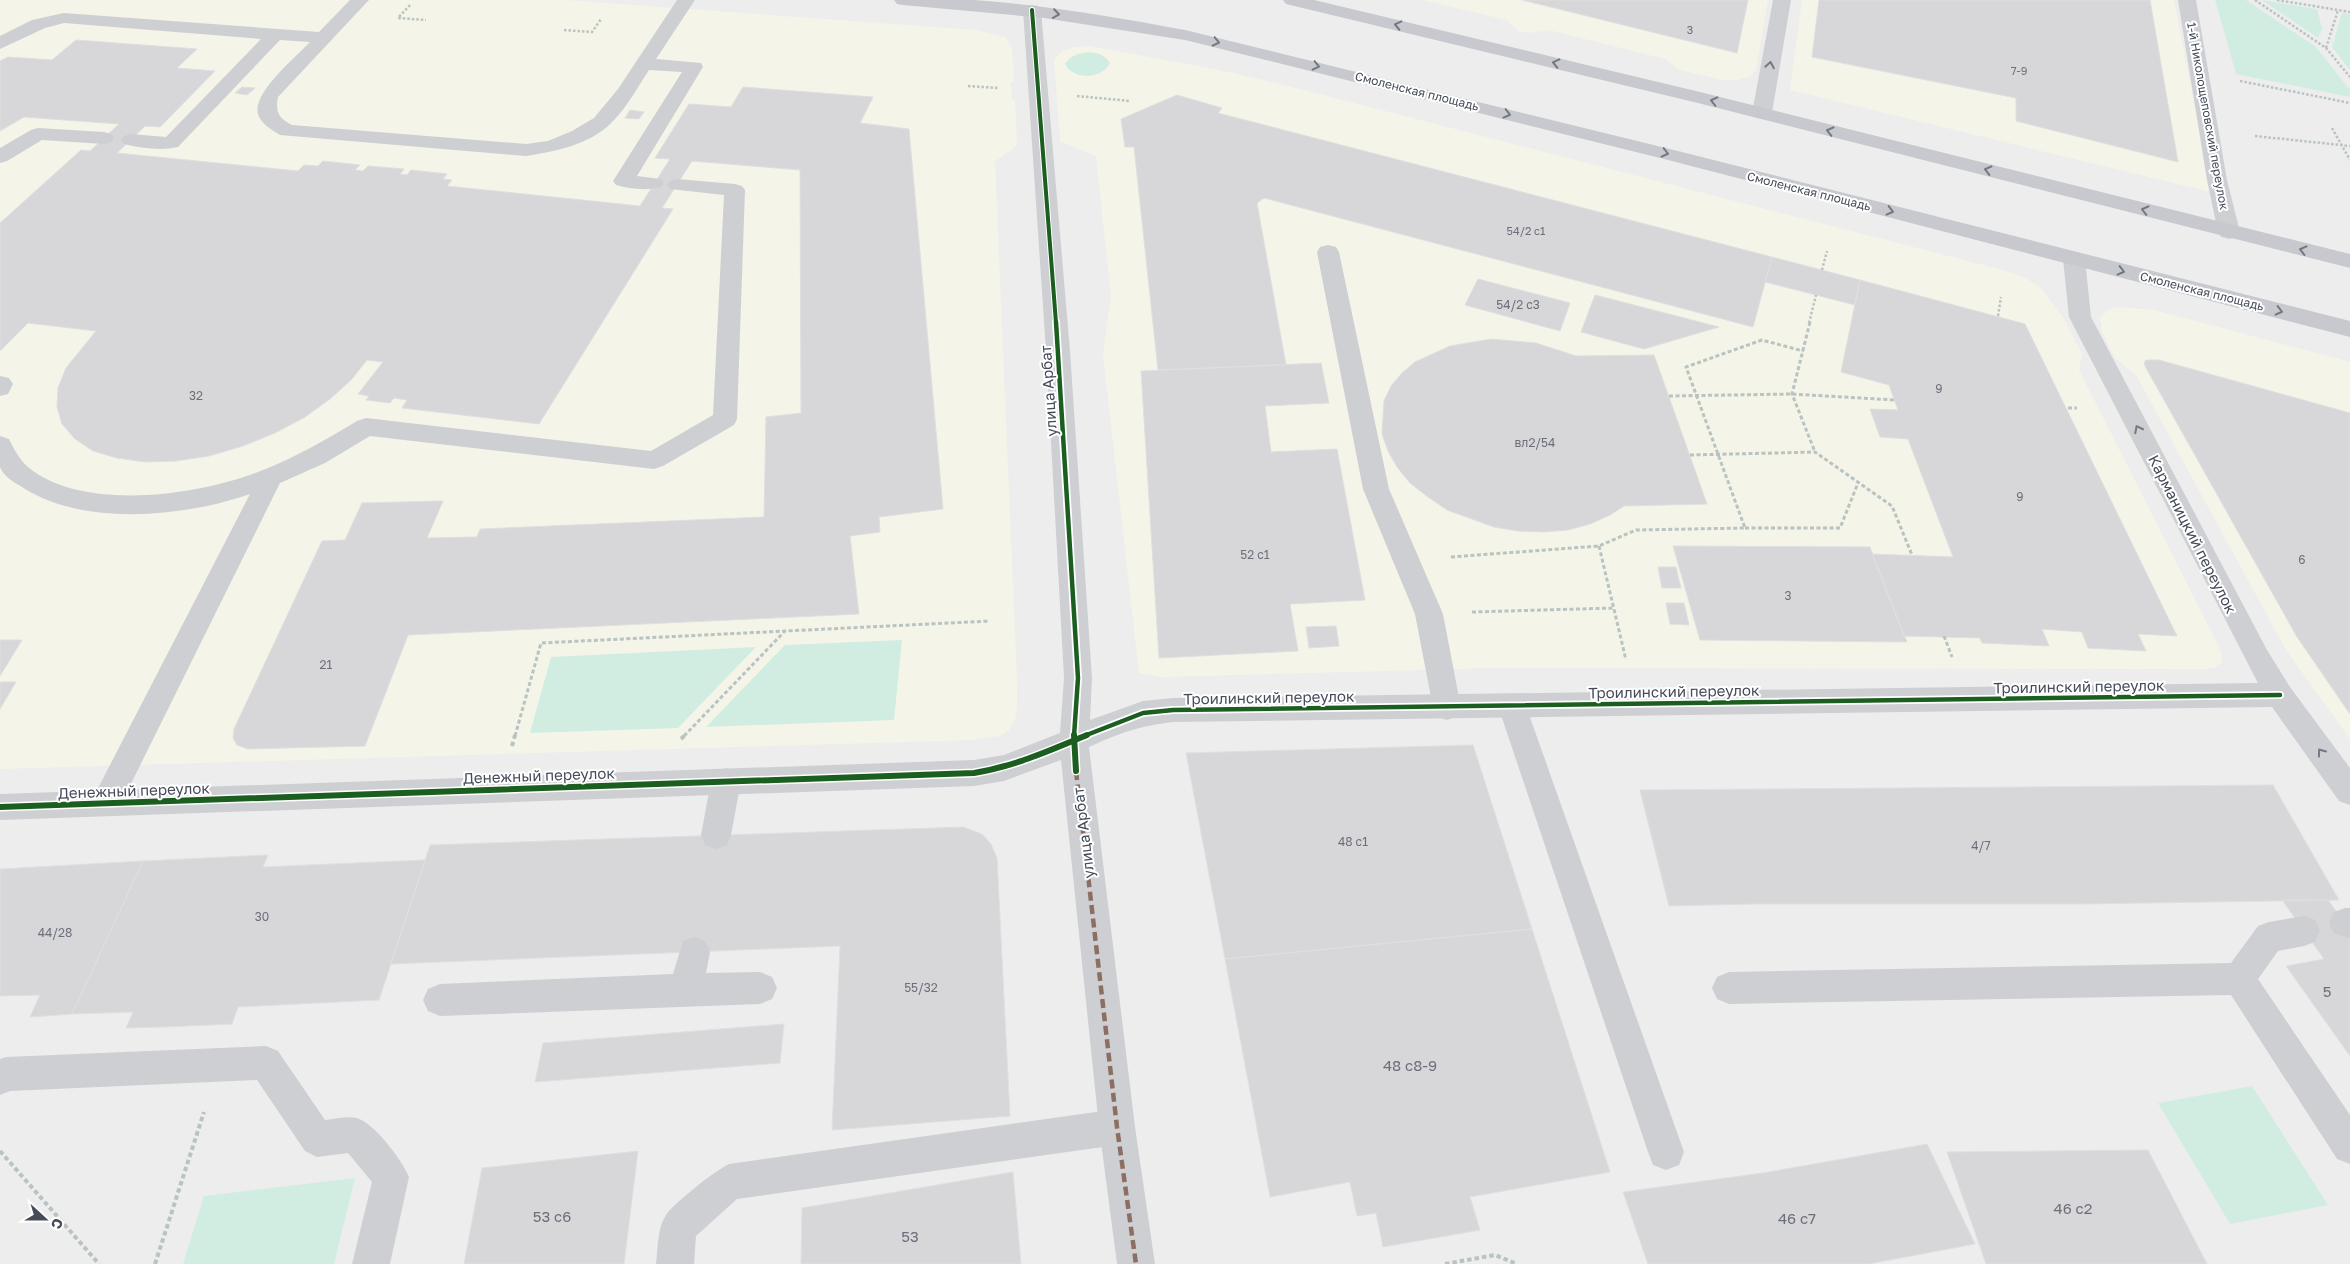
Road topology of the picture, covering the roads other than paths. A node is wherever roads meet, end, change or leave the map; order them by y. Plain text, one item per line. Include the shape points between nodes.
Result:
1 (360, 0) edge
2 (686, 0) edge
3 (903, 0) edge
4 (1782, 0) edge
5 (2187, 0) edge
6 (1299, 1) edge
7 (1032, 10) junction
8 (276, 34) junction
9 (324, 38) junction
10 (0, 43) edge
11 (644, 64) junction
12 (1762, 113) junction
13 (104, 138) dead end
14 (131, 140) dead end
15 (0, 157) edge
16 (2230, 232) junction
17 (1328, 252) dead end
18 (2074, 259) junction
19 (2350, 261) edge
20 (2350, 329) edge
21 (0, 445) edge
22 (271, 477) junction
23 (2280, 695) junction
24 (1512, 706) junction
25 (1447, 708) junction
26 (1075, 756) junction
27 (726, 781) junction
28 (2350, 792) edge
29 (106, 803) junction
30 (0, 807) edge
31 (716, 835) dead end
32 (2304, 931) dead end
33 (694, 952) dead end
34 (2239, 979) junction
35 (760, 988) dead end
36 (1729, 988) dead end
37 (686, 990) junction
38 (440, 1000) dead end
39 (0, 1078) edge
40 (1117, 1127) junction
41 (2350, 1146) edge
42 (1666, 1152) dead end
43 (371, 1264) edge
44 (676, 1264) edge
45 (1136, 1264) edge

1 - 9 street
2 - 11 street
3 - 7 main road, Смоленская площадь
12 -> 4 street
5 - 16 street, 1-й Николощеповский переулок via 2217,180
12 -> 6 main road
7 -> 18 main road, Смоленская площадь via 1185,35
7 - 26 street, улица Арбат via 1058,351 1078,678
8 - 9 street
8 - 10 street via 64,18 44,21
8 - 14 street via 171,143
9 - 11 street via 269,96 265,109 271,121 287,131 526,150 552,146 601,122
11 - 22 street via 694,67 622,181 735,190 725,419 654,460 366,427 316,458
16 -> 12 main road
13 - 15 street via 38,134
19 -> 16 main road
17 - 25 street via 1376,489 1429,614
18 -> 20 main road, Смоленская площадь
23 -> 18 street, Карманицкий переулок via 2243,633 2080,317
21 - 22 street via 3,454 19,473 42,488 108,504 190,500
22 - 29 street
23 - 24 street, Троилинский переулок
28 -> 23 street, Карманицкий переулок
24 - 25 street, Троилинский переулок
24 - 42 street
25 - 26 street, Троилинский переулок via 1173,710 1143,713 1108,725
26 - 27 street, Денежный переулок via 1032,759 974,773
26 - 40 street, улица Арбат
27 - 29 street, Денежный переулок
27 - 31 street
29 - 30 street, Денежный переулок
32 - 34 street via 2269,937
33 - 37 street
34 - 36 street
34 - 41 street
35 - 37 street
37 - 38 street
39 - 43 street via 6,1074 266,1063 317,1139 355,1135 391,1177
40 - 44 street via 729,1182 679,1227
40 - 45 street, улица Арбат

